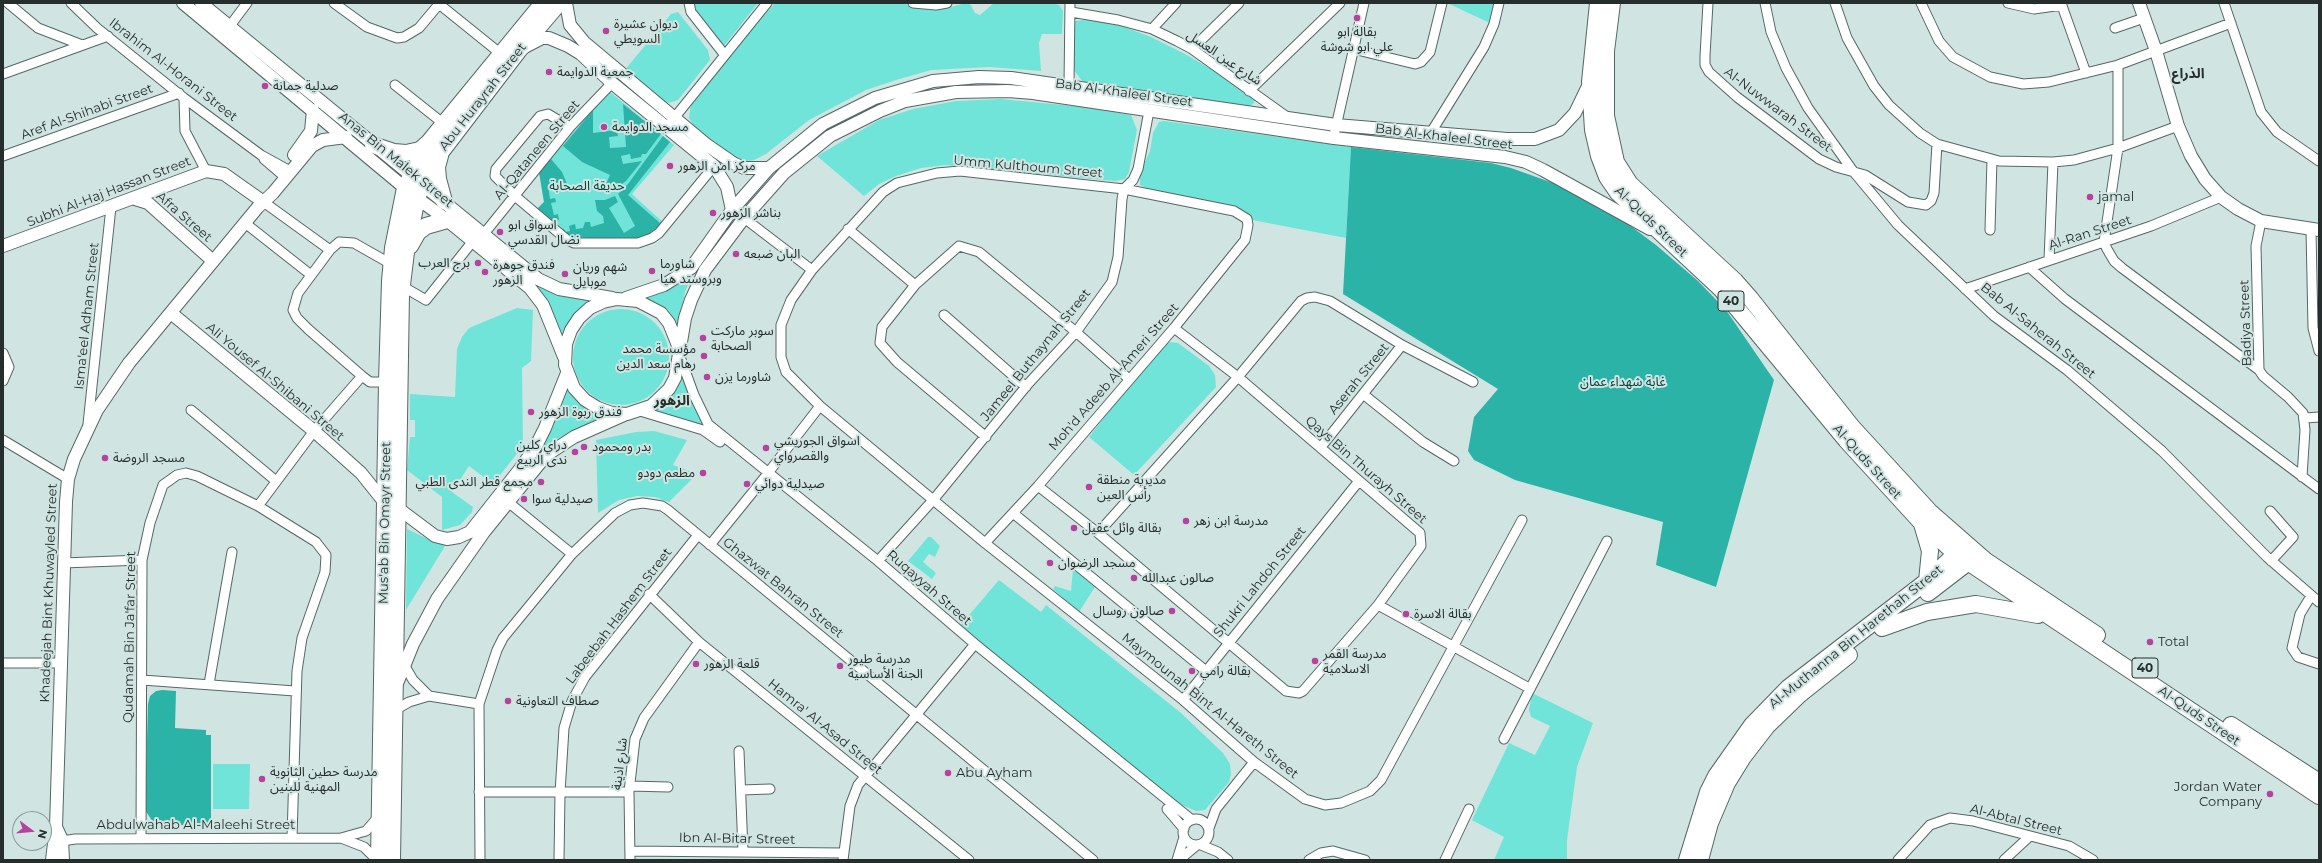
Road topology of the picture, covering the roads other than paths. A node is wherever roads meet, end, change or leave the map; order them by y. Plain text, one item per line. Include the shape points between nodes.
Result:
1 (8, 3) edge
2 (71, 3) edge
3 (183, 3) edge
4 (201, 3) edge
5 (247, 3) edge
6 (334, 3) edge
7 (440, 3) edge
8 (543, 3) edge
9 (559, 3) edge
10 (566, 3) edge
11 (689, 3) edge
12 (767, 3) edge
13 (913, 3) edge
14 (946, 3) edge
15 (1176, 3) edge
16 (1238, 3) edge
17 (1340, 3) edge
18 (1364, 3) edge
19 (1442, 3) edge
20 (1499, 3) edge
21 (1598, 3) edge
22 (1612, 3) edge
23 (1708, 3) edge
24 (1764, 3) edge
25 (1835, 3) edge
26 (2008, 3) edge
27 (2139, 3) edge
28 (1924, 4) edge
29 (2062, 4) edge
30 (2225, 4) edge
31 (1070, 8) edge
32 (2144, 18) junction
33 (2231, 23) junction
34 (229, 27) junction
35 (2115, 28) dead end
36 (1152, 30) junction
37 (108, 36) junction
38 (82, 45) junction
39 (1192, 49) junction
40 (1353, 49) junction
41 (519, 50) junction
42 (2156, 51) junction
43 (501, 54) junction
44 (724, 54) junction
45 (2118, 65) junction
46 (2086, 73) junction
47 (3, 74) edge
48 (1590, 82) junction
49 (612, 83) junction
50 (395, 85) dead end
51 (1069, 85) junction
52 (1249, 91) junction
53 (181, 95) junction
54 (313, 110) junction
55 (1149, 111) junction
56 (1288, 118) junction
57 (671, 121) junction
58 (444, 124) junction
59 (1336, 125) junction
60 (2178, 126) junction
61 (570, 127) junction
62 (1430, 134) junction
63 (346, 137) junction
64 (1334, 138) junction
65 (1937, 144) junction
66 (373, 145) junction
67 (435, 147) junction
68 (2118, 148) junction
69 (3, 156) edge
70 (1992, 159) junction
71 (2319, 161) edge
72 (2053, 162) junction
73 (714, 166) junction
74 (769, 168) junction
75 (206, 171) junction
76 (1853, 171) junction
77 (285, 172) junction
78 (414, 186) junction
79 (1124, 189) junction
80 (515, 196) junction
81 (2221, 196) junction
82 (135, 199) junction
83 (444, 201) junction
84 (261, 203) junction
85 (111, 207) junction
86 (732, 210) junction
87 (744, 218) junction
88 (1247, 219) joint
89 (447, 220) junction
90 (2261, 221) junction
91 (245, 223) junction
92 (848, 229) junction
93 (1990, 230) dead end
94 (2315, 230) edge
95 (1666, 237) junction
96 (478, 238) junction
97 (2104, 242) junction
98 (3, 246) edge
99 (330, 250) junction
100 (406, 252) junction
101 (2049, 260) junction
102 (213, 261) junction
103 (391, 264) junction
104 (2030, 267) junction
105 (812, 270) junction
106 (310, 275) junction
107 (915, 285) junction
108 (402, 286) junction
109 (1966, 289) junction
110 (621, 298) junction
111 (171, 313) junction
112 (944, 315) dead end
113 (1174, 328) junction
114 (1076, 332) junction
115 (1402, 345) junction
116 (679, 351) junction
117 (2319, 351) edge
118 (3, 353) edge
119 (565, 358) junction
120 (2260, 370) junction
121 (567, 373) junction
122 (362, 376) junction
123 (1238, 377) junction
124 (1129, 378) junction
125 (3, 381) edge
126 (387, 382) junction
127 (1473, 382) dead end
128 (1026, 387) junction
129 (1363, 394) junction
130 (820, 406) junction
131 (190, 410) dead end
132 (640, 411) junction
133 (627, 414) junction
134 (2319, 417) edge
135 (2305, 418) junction
136 (88, 427) junction
137 (314, 431) junction
138 (986, 437) junction
139 (3, 440) edge
140 (1321, 447) junction
141 (1454, 461) dead end
142 (361, 473) junction
143 (386, 473) junction
144 (766, 475) junction
145 (2302, 477) junction
146 (68, 479) junction
147 (276, 481) junction
148 (1359, 481) junction
149 (1038, 486) junction
150 (2319, 489) edge
151 (934, 499) junction
152 (508, 502) junction
153 (258, 506) junction
154 (392, 506) junction
155 (2270, 511) dead end
156 (1013, 513) junction
157 (1522, 520) dead end
158 (1920, 521) junction
159 (1098, 533) junction
160 (698, 535) junction
161 (1608, 542) dead end
162 (985, 543) junction
163 (710, 545) junction
164 (232, 552) dead end
165 (1965, 553) junction
166 (572, 554) junction
167 (142, 560) junction
168 (878, 561) junction
169 (2271, 561) junction
170 (63, 563) junction
171 (1927, 581) junction
172 (649, 594) junction
173 (2311, 596) junction
174 (2319, 602) edge
175 (1378, 605) junction
176 (2049, 618) junction
177 (1882, 628) junction
178 (1228, 641) junction
179 (699, 642) junction
180 (973, 646) junction
181 (1455, 648) junction
182 (400, 657) junction
183 (3, 663) edge
184 (60, 663) junction
185 (2319, 664) edge
186 (1206, 671) junction
187 (142, 680) junction
188 (209, 684) junction
189 (1529, 688) junction
190 (295, 692) junction
191 (428, 696) junction
192 (1182, 700) junction
193 (479, 704) junction
194 (396, 710) junction
195 (918, 714) junction
196 (1504, 739) dead end
197 (739, 751) dead end
198 (1254, 762) junction
199 (864, 777) junction
200 (2319, 782) edge
201 (668, 787) dead end
202 (630, 789) junction
203 (770, 789) dead end
204 (740, 790) junction
205 (479, 792) junction
206 (560, 793) junction
207 (2319, 796) edge
208 (1216, 809) junction
209 (1469, 809) dead end
210 (380, 815) junction
211 (1196, 819) junction
212 (1209, 832) junction
213 (1184, 833) junction
214 (2030, 836) junction
215 (141, 838) junction
216 (292, 838) junction
217 (341, 838) junction
218 (57, 842) junction
219 (1199, 845) junction
220 (743, 851) junction
221 (1218, 852) junction
222 (630, 855) edge
223 (843, 856) edge
224 (52, 860) edge
225 (63, 860) edge
226 (378, 860) edge
227 (392, 860) edge
228 (480, 860) edge
229 (559, 860) edge
230 (969, 860) edge
231 (1093, 860) edge
232 (1178, 860) edge
233 (1228, 860) edge
234 (1309, 860) edge
235 (1365, 860) edge
236 (1444, 860) edge
237 (1687, 860) edge
238 (1700, 860) edge
239 (1898, 860) edge
240 (2004, 860) edge
241 (2093, 860) edge

1 - 38 street via 38,28
2 - 37 street, Ibrahim Al-Horani Street
3 - 54 main road, Anas Bin Malek Street
4 - 34 main road, Anas Bin Malek Street
5 - 34 street
6 - 7 street via 367,27 397,38 419,28
7 - 43 street
8 - 43 highway, Abu Hurayrah Street
9 - 41 highway, Abu Hurayrah Street
10 - 57 main road via 570,25 584,42
11 - 44 street via 691,12
12 - 44 street
13 - 14 street
15 - 36 street
16 - 39 street
17 - 52 street
18 - 40 street
19 - 40 street via 1430,52 1421,62 1415,64
20 - 62 street via 1494,24 1484,47
21 - 48 highway, Al-Quds Street / 40
22 - 165 highway, Al-Quds Street / 40 via 1606,51 1606,116 1616,162 1630,184 1735,281 1852,427
23 - 76 street, Al-Nuwwarah Street via 1704,56 1709,72 1737,97 1819,159
24 - 76 street, Bab Al-Saherah Street via 1771,32 1786,68 1808,108
25 - 65 street via 1847,38 1874,86 1889,105
26 - 29 street via 2034,9
27 - 32 main road
28 - 46 street via 1938,41 1946,51 1960,62 1990,78 2032,84
29 - 46 street
30 - 33 street
31 - 36 street, شارع عين العسل
31 - 51 street
32 - 35 street
32 - 42 main road
33 - 42 street
33 - 71 street via 2261,112 2278,132
34 - 66 main road, Anas Bin Malek Street
36 - 39 street, شارع عين العسل
37 - 38 street
37 - 53 street, Ibrahim Al-Horani Street
38 - 47 street
39 - 52 street, شارع عين العسل
40 - 59 street
41 - 49 main road via 542,38 557,40 581,54
41 - 67 highway, Abu Hurayrah Street
42 - 45 street
42 - 60 main road
43 - 58 highway, Abu Hurayrah Street
44 - 57 street
45 - 46 street
45 - 68 street
48 - 62 main road, Bab Al-Khaleel Street via 1570,119 1559,130 1535,139 1507,140
48 - 95 highway, Al-Quds Street / 40 via 1593,130 1598,156 1607,177 1618,193
49 - 57 main road
49 - 61 street, Al-Qataneen Street
50 - 58 street
51 - 56 main road, Bab Al-Khaleel Street
51 - 74 main road, Bab Al-Khaleel Street via 979,76 933,81 874,98 848,110 824,124
52 - 56 street, شارع عين العسل
53 - 69 street, Aref Al-Shihabi Street
53 - 75 street via 185,131
53 - 77 street, Ibrahim Al-Horani Street
54 - 63 main road, Anas Bin Malek Street
54 - 77 main road, Khadeejah Bint Khuwayled Street via 311,131
55 - 64 main road, Bab Al-Khaleel Street
55 - 79 street via 1138,169 1133,180
55 - 87 main road, Bab Al-Khaleel Street via 1008,91 956,92 905,101 880,110 830,136 784,173
56 - 59 main road, Bab Al-Khaleel Street
57 - 73 main road
57 - 74 main road via 733,163 744,168
58 - 67 highway, Abu Hurayrah Street
59 - 62 main road, Bab Al-Khaleel Street
59 - 64 street
60 - 68 street
60 - 81 main road via 2205,179
61 - 80 street, Al-Qataneen Street
61 - 80 street via 548,114 540,116 496,169 495,178
63 - 77 main road, Khadeejah Bint Khuwayled Street via 317,142
63 - 78 main road, Anas Bin Malek Street
64 - 95 main road, Bab Al-Khaleel Street via 1487,154 1526,162
65 - 70 street
65 - 76 street, Al-Nuwwarah Street via 1934,193 1926,205 1908,202 1872,178
66 - 67 highway via 406,153
66 - 78 main road, Anas Bin Malek Street
67 - 78 highway, Abu Hurayrah Street
67 - 83 highway via 438,179
68 - 72 street via 2074,160
68 - 97 street
70 - 72 street
70 - 93 street
72 - 101 street
73 - 80 street via 659,233 645,242 574,243
73 - 86 main road via 727,187
74 - 86 main road, Bab Al-Khaleel Street
75 - 82 main road, Subhi Al-Haj Hassan Street
75 - 84 main road, Subhi Al-Haj Hassan Street via 224,174
76 - 109 street, Bab Al-Saherah Street via 1898,225
77 - 84 main road, Khadeejah Bint Khuwayled Street
78 - 83 main road, Anas Bin Malek Street
78 - 89 main road, Anas Bin Malek Street
78 - 100 highway, Mus'ab Bin Omayr Street
78 - 103 highway, Mus'ab Bin Omayr Street
79 - 88 street, Umm Kulthoum Street via 1234,211
79 - 92 street, Umm Kulthoum Street via 960,171 937,173 897,183 883,192
79 - 114 street, Jameel Buthaynah Street via 1115,274
80 - 96 street, Al-Qataneen Street
81 - 90 main road via 2238,209
81 - 97 street, Al-Ran Street via 2151,226
82 - 85 main road, Subhi Al-Haj Hassan Street
82 - 102 main road, Afra Street via 148,203
83 - 96 main road, Anas Bin Malek Street
84 - 91 main road, Khadeejah Bint Khuwayled Street
84 - 99 street
85 - 98 main road, Subhi Al-Haj Hassan Street
85 - 136 street, Isma'eel Adham Street
86 - 110 main road, Bab Al-Khaleel Street via 686,271 664,285
87 - 105 street
87 - 116 main road, Bab Al-Khaleel Street via 698,283 689,306
88 - 113 street, Moh'd Adeeb Al-Ameri Street via 1248,232 1244,240
89 - 96 main road, Anas Bin Malek Street
89 - 100 highway via 426,226 418,232
90 - 94 main road
90 - 120 street, Badiya Street via 2256,246
91 - 102 main road, Khadeejah Bint Khuwayled Street
91 - 106 street
92 - 105 street, Umm Kulthoum Street
92 - 107 street
94 - 117 street via 2313,328
95 - 158 highway, Al-Quds Street / 40 via 1706,273 1737,307 1846,440
96 - 108 street, Al-Qataneen Street via 426,300
96 - 110 main road, Anas Bin Malek Street via 549,286 560,290
96 - 119 main road, Anas Bin Malek Street via 538,297
97 - 101 street, Al-Ran Street
97 - 120 street via 2110,255 2122,268
99 - 103 street via 339,242 354,242
99 - 106 street
100 - 108 highway, Mus'ab Bin Omayr Street
101 - 104 street, Al-Ran Street
102 - 111 main road, Khadeejah Bint Khuwayled Street
103 - 126 highway, Mus'ab Bin Omayr Street
104 - 109 street, Al-Ran Street
104 - 145 street via 2061,296
105 - 130 street, Umm Kulthoum Street via 784,313 779,341 786,372
106 - 122 street via 294,300 293,310 297,318
107 - 114 street via 959,246 971,248
107 - 138 street via 882,327 880,343 897,362
108 - 154 highway, Mus'ab Bin Omayr Street
109 - 169 street, Bab Al-Saherah Street via 1994,316 2061,365 2123,416 2175,463
110 - 116 main road via 650,306 661,314 670,323
110 - 119 main road via 596,305 579,318 566,344
111 - 136 main road, Khadeejah Bint Khuwayled Street via 129,363
111 - 137 main road, Ali Yousef Al-Shibani Street
112 - 128 street
113 - 123 street, Qays Bin Thurayh Street
113 - 124 street, Moh'd Adeeb Al-Ameri Street
114 - 124 street
114 - 128 street, Jameel Buthaynah Street
115 - 123 street via 1330,301 1315,297 1307,298 1301,301
115 - 127 street
115 - 129 street, Aserah Street
116 - 132 main road via 677,372 669,389 651,406
116 - 144 street, Ruqayyah Street via 694,395 708,424
118 - 125 street via 9,367
119 - 121 main road
120 - 135 street, Badiya Street via 2263,376 2297,405
121 - 133 main road via 574,388 585,400 612,413
121 - 154 main road, Ali Yousef Al-Shibani Street via 536,446 470,532 447,539 435,536
122 - 126 street via 370,382
122 - 137 street
123 - 140 street, Qays Bin Thurayh Street
123 - 159 street
124 - 149 street, Moh'd Adeeb Al-Ameri Street
126 - 143 highway, Mus'ab Bin Omayr Street
128 - 138 street, Jameel Buthaynah Street
129 - 140 street, Aserah Street
129 - 141 street via 1428,445
130 - 144 street
130 - 151 street, Umm Kulthoum Street
131 - 147 street
132 - 133 main road
132 - 144 street, Ruqayyah Street via 703,430
133 - 152 main road, Mus'ab Bin Omayr Street via 560,445 539,464
134 - 135 street
135 - 145 street
136 - 146 main road, Khadeejah Bint Khuwayled Street
137 - 142 main road, Ali Yousef Al-Shibani Street
137 - 147 street
138 - 151 street, Jameel Buthaynah Street
139 - 146 street
140 - 148 street, Qays Bin Thurayh Street
142 - 143 main road
142 - 154 main road, Ali Yousef Al-Shibani Street
143 - 154 highway, Mus'ab Bin Omayr Street
144 - 163 street
144 - 168 street, Ruqayyah Street
144 - 180 street, Ruqayyah Street
145 - 150 street
146 - 170 main road, Khadeejah Bint Khuwayled Street
147 - 153 street
148 - 175 street, Qays Bin Thurayh Street via 1420,533 1421,537 1421,546
148 - 178 street, Shukri Lahdoh Street
149 - 156 street, Moh'd Adeeb Al-Ameri Street
149 - 159 street, Qays Bin Thurayh Street
151 - 162 street, Maymounah Bint Al-Hareth Street
151 - 168 street, Jameel Buthaynah Street
152 - 166 street
152 - 182 main road, Mus'ab Bin Omayr Street via 436,600
153 - 167 street, Qudamah Bin Ja'far Street via 197,476 176,474 163,485 158,497
153 - 190 street, Qudamah Bin Ja'far Street via 316,542 326,555 325,572 302,638
154 - 182 highway, Mus'ab Bin Omayr Street
154 - 210 highway, Mus'ab Bin Omayr Street
155 - 169 street via 2293,537
156 - 162 street, Moh'd Adeeb Al-Ameri Street
156 - 186 street
157 - 181 street, Maymounah Bint Al-Hareth Street
158 - 165 highway, Al-Quds Street / 40
158 - 171 highway via 1930,551
159 - 178 street, Qays Bin Thurayh Street
160 - 163 street, Ghazwat Bahran Street
160 - 166 street, Ghazwat Bahran Street via 662,506 636,504 615,513
160 - 172 street, Labeebah Hashem Street
161 - 189 street
162 - 192 street, Maymounah Bint Al-Hareth Street
163 - 195 street, Ghazwat Bahran Street
164 - 188 street
165 - 171 highway, Al-Muthanna Bin Harethah Street
165 - 176 highway, Al-Quds Street / 40
165 - 177 highway, Al-Muthanna Bin Harethah Street
165 - 200 highway, Al-Quds Street / 40
166 - 193 street, Ghazwat Bahran Street via 503,638
167 - 170 street
167 - 187 street, Qudamah Bin Ja'far Street
168 - 180 street, Ruqayyah Street
169 - 173 street, Bab Al-Saherah Street
170 - 184 main road, Khadeejah Bint Khuwayled Street
171 - 237 highway, Al-Muthanna Bin Harethah Street via 1788,688 1752,725 1716,776 1708,792
172 - 179 street, Hamra' Al-Asad Street
172 - 206 street, Labeebah Hashem Street via 586,677 572,701 564,728
173 - 174 street, Bab Al-Saherah Street
173 - 185 street via 2300,614 2292,648 2298,657
175 - 178 street, Qays Bin Thurayh Street via 1304,691 1298,693 1286,691
175 - 181 street
176 - 177 highway via 1976,604 1927,612
176 - 207 highway, Al-Quds Street / 40
177 - 238 highway, Al-Muthanna Bin Harethah Street via 1799,695 1767,726 1728,783 1710,823
178 - 186 street, Shukri Lahdoh Street
179 - 199 street, Hamra' Al-Asad Street
179 - 202 street, شارع اذينة via 638,730 633,747
180 - 195 street
180 - 211 street, Ruqayyah Street
180 - 213 street, Ruqayyah Street via 1175,815
181 - 189 street
181 - 198 street, Maymounah Bint Al-Hareth Street via 1386,774 1370,791 1334,805 1316,803 1297,794
182 - 191 street via 413,680
182 - 194 highway, Mus'ab Bin Omayr Street via 395,687
183 - 184 street
184 - 218 main road, Khadeejah Bint Khuwayled Street
186 - 192 street, Shukri Lahdoh Street
187 - 188 street
187 - 215 street, Qudamah Bin Ja'far Street
188 - 190 street
189 - 196 street
190 - 216 street, Qudamah Bin Ja'far Street
191 - 193 street
191 - 194 street via 409,702
192 - 198 street, Maymounah Bint Al-Hareth Street
193 - 205 street, Ghazwat Bahran Street
194 - 227 highway, Mus'ab Bin Omayr Street
195 - 199 street
195 - 231 street, Ghazwat Bahran Street
197 - 204 street
198 - 208 street
199 - 223 street via 852,796
199 - 230 street, Hamra' Al-Asad Street
201 - 202 street
202 - 206 street
202 - 222 street, شارع اذينة
203 - 204 street
204 - 220 street
205 - 206 street
205 - 228 street, Ghazwat Bahran Street
206 - 229 street, Labeebah Hashem Street
208 - 211 street
208 - 212 street
209 - 236 street
210 - 217 street, Abdulwahab Al-Maleehi Street via 366,831
210 - 226 highway, Mus'ab Bin Omayr Street
211 - 212 street, Ruqayyah Street
211 - 213 street
212 - 219 street
212 - 221 street
213 - 219 street via 1189,843
213 - 232 street
214 - 239 street, Al-Abtal Street via 1973,821 1950,818 1930,825
214 - 240 street
214 - 241 street, Al-Abtal Street via 2069,846
215 - 216 street, Abdulwahab Al-Maleehi Street
215 - 218 street, Abdulwahab Al-Maleehi Street
216 - 217 street, Abdulwahab Al-Maleehi Street
217 - 226 street, Abdulwahab Al-Maleehi Street via 364,847
218 - 224 main road, Khadeejah Bint Khuwayled Street
218 - 225 main road, Khadeejah Bint Khuwayled Street
219 - 221 street
219 - 232 street
220 - 222 street, Ibn Al-Bitar Street
220 - 223 street, Ibn Al-Bitar Street
221 - 233 street
234 - 235 street via 1321,852 1333,851

